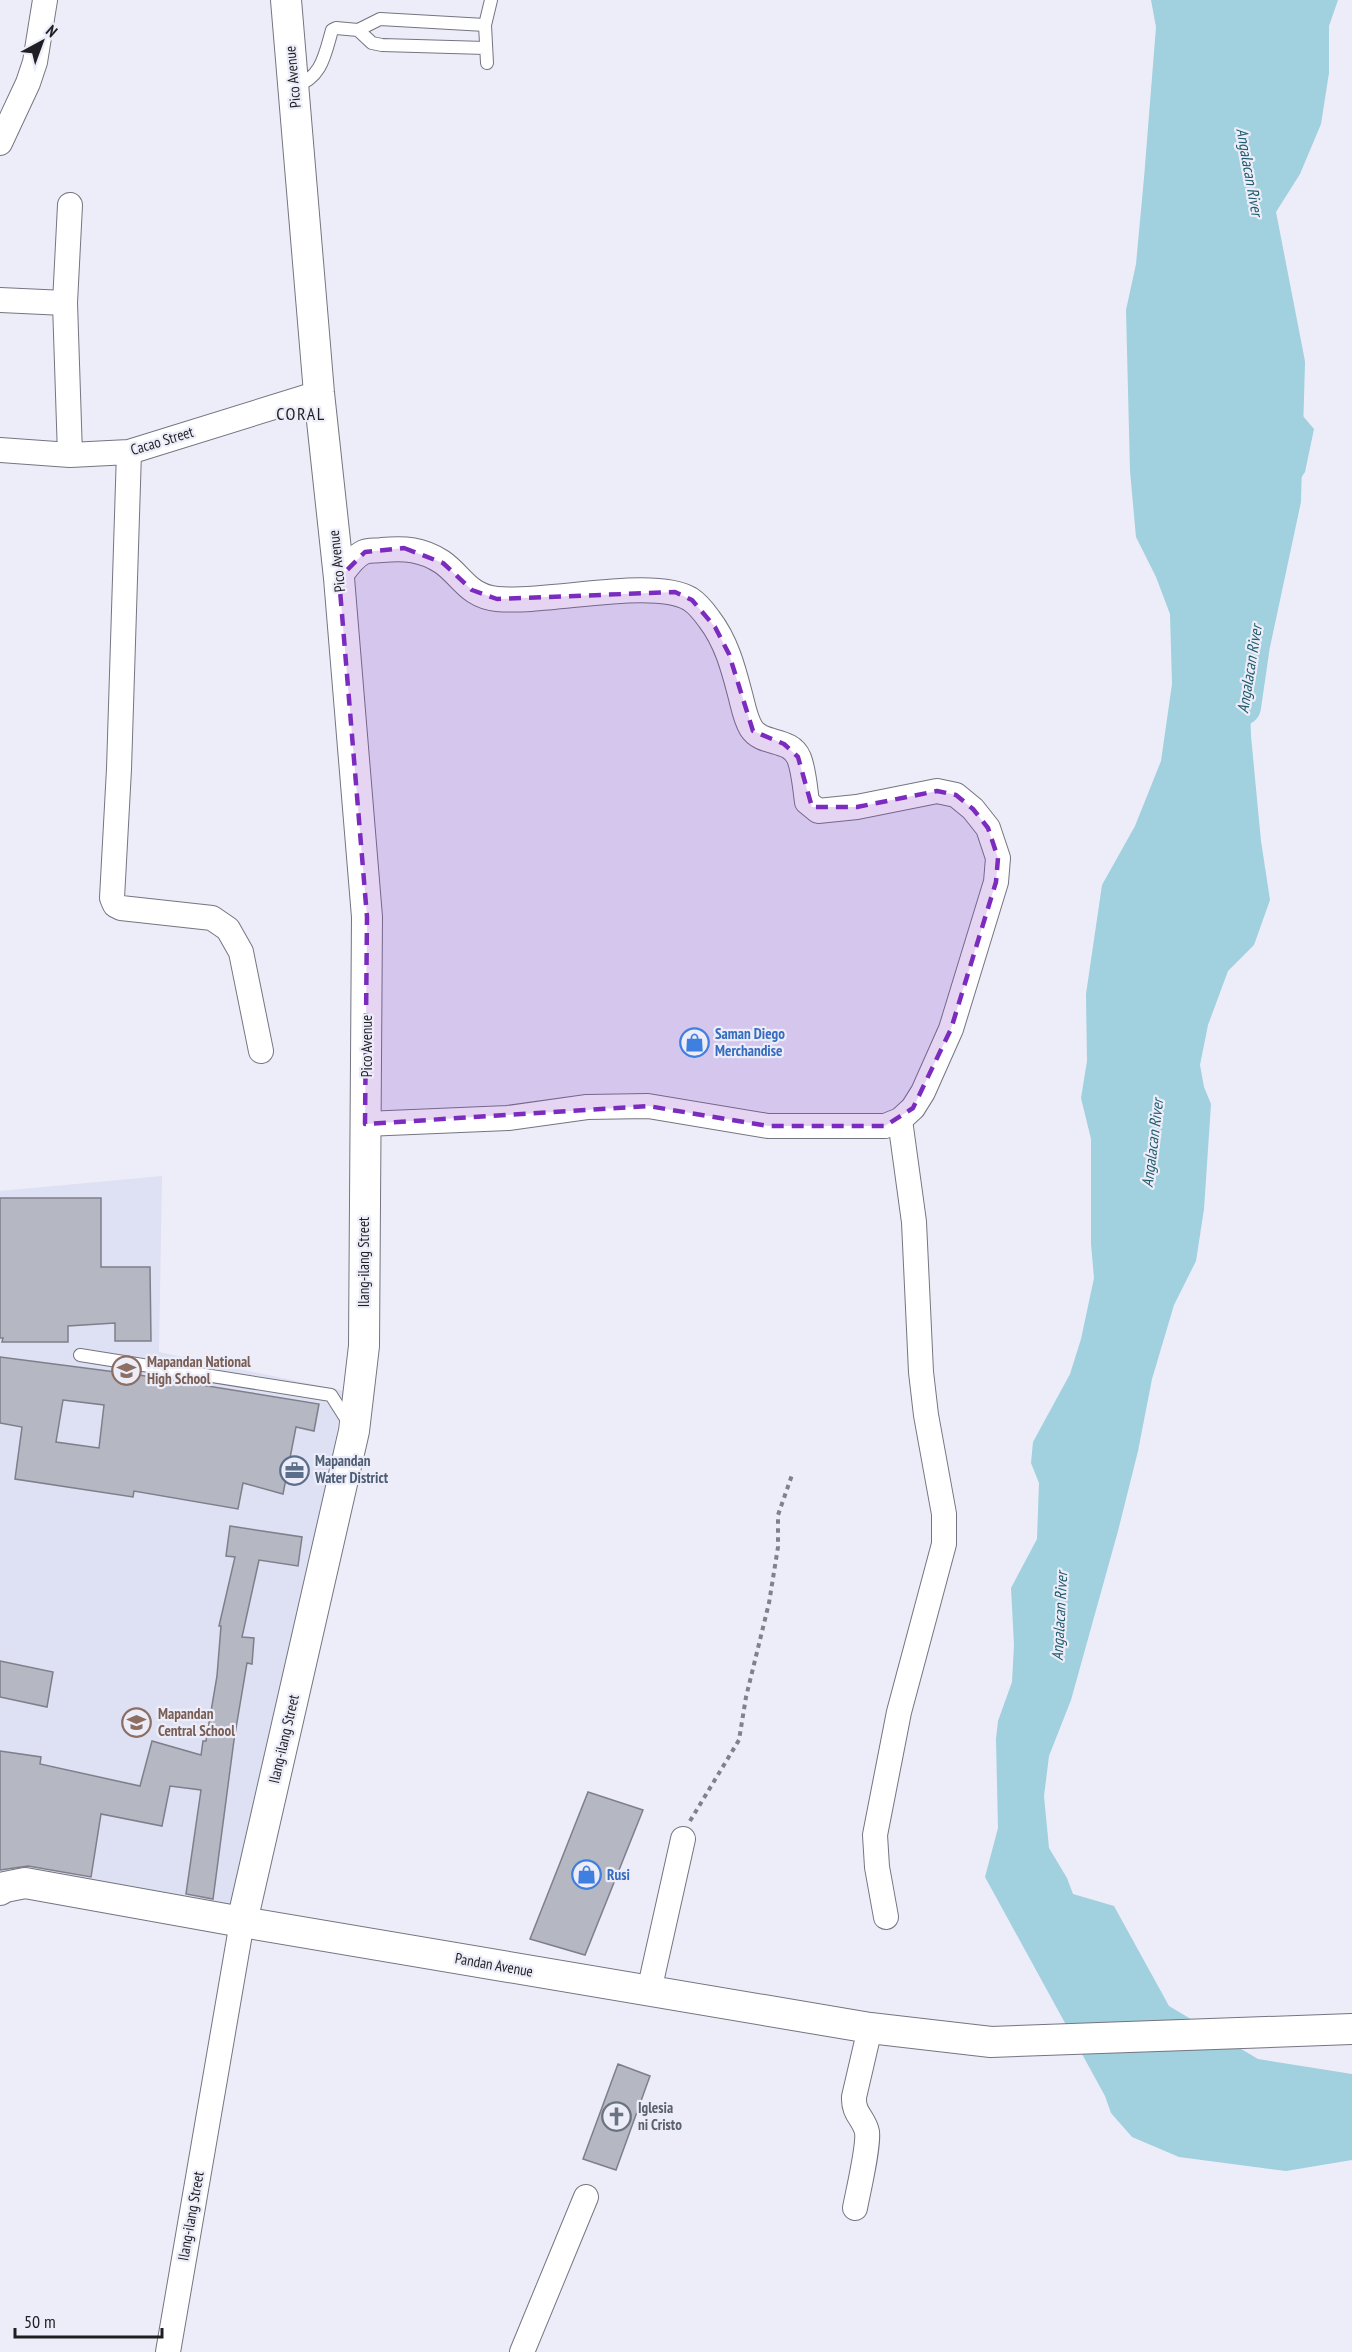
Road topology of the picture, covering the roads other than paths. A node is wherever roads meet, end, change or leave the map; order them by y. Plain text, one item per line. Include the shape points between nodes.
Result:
1 (45, 0) edge
2 (286, 0) edge
3 (491, 0) edge
4 (485, 25) junction
5 (358, 30) junction
6 (485, 48) junction
7 (487, 63) dead end
8 (294, 86) junction
9 (0, 142) edge
10 (69, 205) dead end
11 (0, 300) edge
12 (65, 303) junction
13 (319, 393) junction
14 (0, 450) edge
15 (129, 452) junction
16 (70, 456) junction
17 (339, 578) junction
18 (261, 1051) dead end
19 (900, 1120) junction
20 (365, 1124) junction
21 (80, 1355) dead end
22 (354, 1431) junction
23 (683, 1839) road end
24 (0, 1890) edge
25 (886, 1917) dead end
26 (242, 1922) junction
27 (649, 1991) junction
28 (870, 2028) junction
29 (1352, 2029) edge
30 (586, 2197) dead end
31 (855, 2208) dead end
32 (168, 2352) edge
33 (522, 2352) edge

1 - 9 street via 35,62
2 - 8 street, Pico Avenue
3 - 4 lane
4 - 5 lane via 380,19
4 - 6 lane
5 - 6 lane via 372,43 382,45
5 - 8 lane via 334,29 319,70 308,81
6 - 7 lane
8 - 13 street, Pico Avenue
10 - 12 street
11 - 12 street
12 - 16 street
13 - 15 street, Cacao Street
13 - 17 street, Pico Avenue
14 - 16 street, Cacao Street
15 - 16 street, Cacao Street
15 - 18 street via 112,898 121,908 212,918 228,929 241,952
17 - 19 street via 364,552 405,548 443,563 472,590 497,599 675,592 692,600 715,627 729,654 753,731 760,738 784,744 798,757 807,802 812,807 818,811 857,807 937,791 956,795 973,809 988,828 998,858 996,882 951,1029 923,1092
17 - 20 street, Pico Avenue via 367,917
19 - 20 street via 885,1126 768,1126 648,1106 587,1107 508,1118
19 - 25 street via 914,1222 921,1372 945,1514 944,1544 899,1712 875,1835
20 - 22 street, Ilang-ilang Street via 364,1346
21 - 22 lane via 331,1395
22 - 26 street, Ilang-ilang Street
23 - 27 street
24 - 26 street, Pandan Avenue via 25,1883
26 - 27 street, Pandan Avenue
26 - 32 street, Ilang-ilang Street
27 - 28 street, Pandan Avenue
28 - 29 street, Pandan Avenue via 991,2042
28 - 31 street via 854,2097 857,2115 867,2132
30 - 33 street

